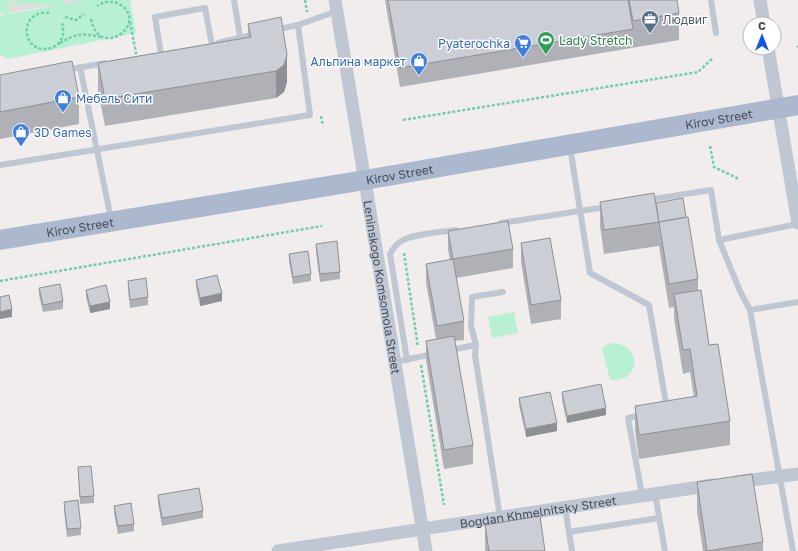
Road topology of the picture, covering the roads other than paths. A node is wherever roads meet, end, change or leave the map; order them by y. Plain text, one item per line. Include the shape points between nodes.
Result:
1 (234, 0) edge
2 (711, 0) edge
3 (760, 0) edge
4 (336, 6) edge
5 (763, 16) edge
6 (298, 25) junction
7 (269, 31) edge
8 (262, 33) edge
9 (716, 33) dead end
10 (240, 37) junction
11 (212, 45) junction
12 (204, 46) edge
13 (168, 52) edge
14 (161, 54) junction
15 (771, 56) edge
16 (137, 58) edge
17 (108, 63) edge
18 (80, 68) junction
19 (58, 72) edge
20 (788, 107) edge
21 (570, 144) junction
22 (96, 149) junction
23 (0, 165) edge
24 (365, 180) junction
25 (641, 201) edge
26 (610, 206) edge
27 (579, 211) junction
28 (112, 222) junction
29 (798, 223) edge
30 (494, 224) edge
31 (463, 229) edge
32 (0, 240) edge
33 (719, 240) junction
34 (503, 292) dead end
35 (798, 302) edge
36 (750, 310) junction
37 (476, 345) junction
38 (401, 361) junction
39 (659, 412) edge
40 (651, 414) edge
41 (798, 474) edge
42 (780, 475) junction
43 (655, 493) junction
44 (642, 495) junction
45 (565, 507) junction
46 (500, 517) junction
47 (660, 518) junction
48 (423, 528) junction
49 (569, 532) junction
50 (278, 551) edge
51 (426, 551) edge
52 (572, 551) edge
53 (665, 551) edge
54 (793, 551) edge

1 - 10 lane
2 - 9 lane
3 - 5 street
4 - 6 lane
4 - 24 street, Leninskogo Komsomola Street
6 - 7 lane
6 - 22 lane via 310,115
8 - 10 lane
10 - 11 lane
11 - 12 lane
11 - 14 lane via 205,8 155,17
13 - 14 lane
14 - 16 lane
15 - 20 street
17 - 18 lane
18 - 19 lane
18 - 22 lane
20 - 21 main road, Kirov Street
20 - 29 street
21 - 24 main road, Kirov Street
21 - 27 lane
22 - 23 lane
22 - 28 lane
24 - 28 main road, Kirov Street
24 - 38 street, Leninskogo Komsomola Street
25 - 33 lane via 711,190
26 - 27 lane
27 - 30 lane
27 - 39 lane via 590,273 649,305 667,411
28 - 32 main road, Kirov Street
29 - 33 lane
31 - 38 lane via 400,241 390,254
33 - 36 lane
34 - 37 lane via 472,297 471,326
35 - 36 lane
36 - 42 lane
37 - 38 lane
37 - 46 lane via 475,355
38 - 48 street, Leninskogo Komsomola Street
40 - 44 lane via 628,418
41 - 42 street, Bogdan Khmelnitsky Street
42 - 43 street, Bogdan Khmelnitsky Street
42 - 54 lane
43 - 44 street, Bogdan Khmelnitsky Street
43 - 47 lane
44 - 45 street, Bogdan Khmelnitsky Street
45 - 46 street, Bogdan Khmelnitsky Street
45 - 49 lane
46 - 48 street, Bogdan Khmelnitsky Street
47 - 49 lane
47 - 53 lane
48 - 50 street, Bogdan Khmelnitsky Street
48 - 51 street, Leninskogo Komsomola Street
49 - 52 lane

